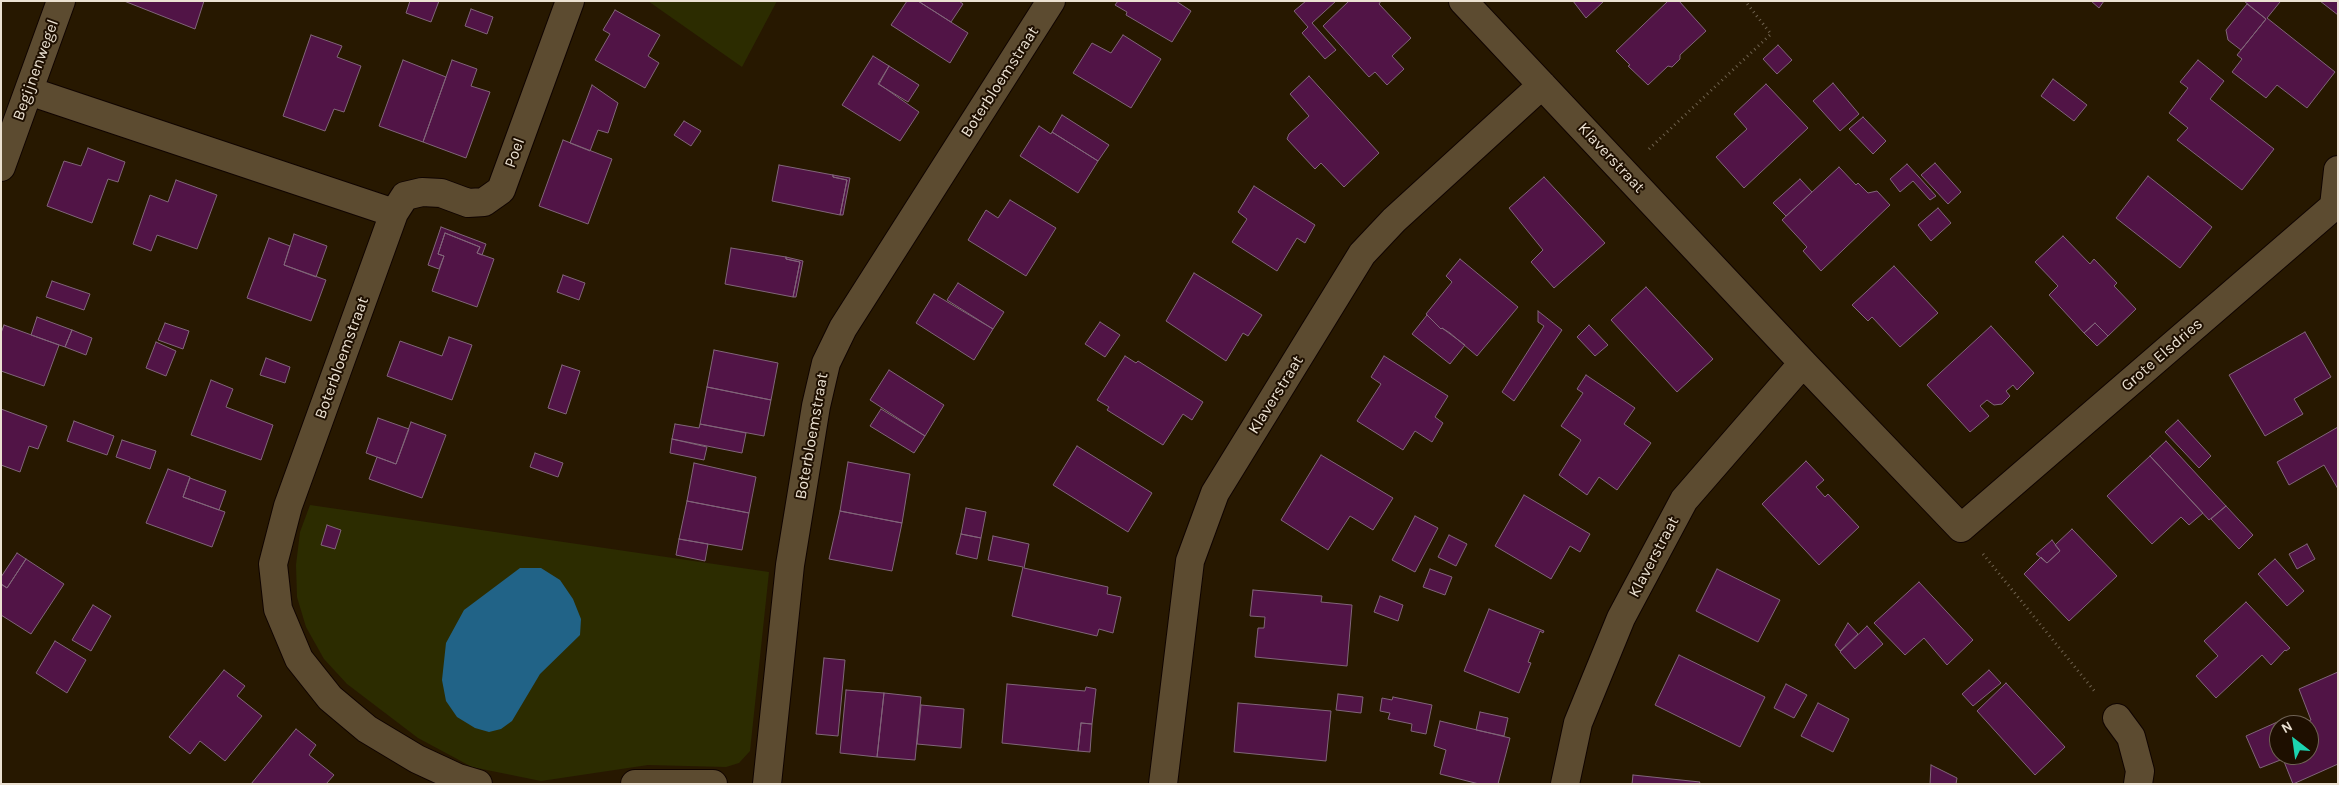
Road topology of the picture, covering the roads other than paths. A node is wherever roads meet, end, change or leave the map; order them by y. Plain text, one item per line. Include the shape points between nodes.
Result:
1 (61, 1) edge
2 (570, 1) edge
3 (1051, 1) edge
4 (1464, 1) edge
5 (1542, 85) junction
6 (29, 91) junction
7 (1, 167) edge
8 (2338, 170) edge
9 (2336, 211) edge
10 (394, 213) junction
11 (1803, 364) junction
12 (1961, 528) joint
13 (2118, 718) road end
14 (478, 784) edge
15 (635, 784) edge
16 (714, 784) edge
17 (767, 784) edge
18 (1163, 784) edge
19 (1565, 784) edge
20 (2138, 784) edge

1 - 6 street, Begijnenwegel
2 - 10 street, Poel via 501,190 484,202 468,203 441,193 414,194 405,196
3 - 17 street, Boterbloemstraat via 843,328 826,363 790,565
4 - 5 street, Klaverstraat
5 - 11 street, Klaverstraat
5 - 18 street, Klaverstraat via 1394,220 1362,254 1215,493 1190,562
6 - 7 street, Begijnenwegel
6 - 10 street
8 - 9 street, Grote Elsdries
9 - 12 street, Grote Elsdries
10 - 14 street, Boterbloemstraat via 288,506 272,564 278,609 299,659 330,698 368,729 417,759
11 - 12 street, Klaverstraat
11 - 19 street, Klaverstraat via 1684,500 1617,627 1578,723
13 - 20 street via 2131,737 2140,771
15 - 16 street

